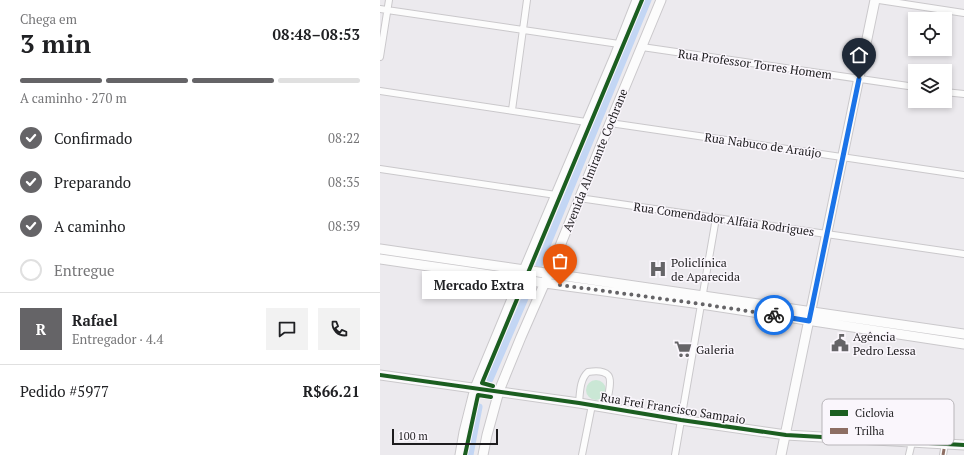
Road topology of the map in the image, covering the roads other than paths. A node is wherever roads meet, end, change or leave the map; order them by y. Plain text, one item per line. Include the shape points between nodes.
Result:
1 (389, 0) edge
2 (527, 0) edge
3 (637, 0) edge
4 (661, 0) edge
5 (876, 0) edge
6 (879, 0) edge
7 (380, 9) edge
8 (387, 10) junction
9 (964, 13) edge
10 (523, 30) junction
11 (619, 44) junction
12 (642, 47) junction
13 (380, 57) edge
14 (859, 79) junction
15 (908, 86) edge
16 (380, 91) edge
17 (952, 93) edge
18 (964, 94) edge
19 (512, 110) junction
20 (586, 122) junction
21 (610, 123) junction
22 (843, 157) junction
23 (380, 169) edge
24 (964, 175) edge
25 (556, 195) junction
26 (579, 198) junction
27 (716, 218) junction
28 (827, 234) junction
29 (380, 250) edge
30 (964, 254) edge
31 (380, 259) edge
32 (524, 270) junction
33 (549, 274) junction
34 (520, 280) junction
35 (545, 283) junction
36 (702, 300) junction
37 (810, 316) junction
38 (964, 334) edge
39 (964, 344) edge
40 (380, 375) edge
41 (476, 388) junction
42 (497, 391) junction
43 (578, 403) junction
44 (592, 405) junction
45 (606, 407) junction
46 (681, 420) junction
47 (786, 435) junction
48 (822, 437) edge
49 (954, 444) edge
50 (911, 445) edge
51 (945, 445) edge
52 (964, 445) edge
53 (460, 455) edge
54 (483, 455) edge
55 (582, 455) edge
56 (675, 455) edge
57 (781, 455) edge
58 (909, 455) edge
59 (943, 455) edge

1 - 8 street
2 - 10 street
3 - 11 main road, Avenida Almirante Cochrane
4 - 12 main road, Avenida Almirante Cochrane
5 - 14 main road
6 - 9 street
7 - 8 street
8 - 10 street
8 - 13 street
10 - 11 street
10 - 19 street
11 - 20 main road, Avenida Almirante Cochrane
12 - 14 street, Rua Professor Torres Homem
12 - 21 main road, Avenida Almirante Cochrane
14 - 15 street, Rua Professor Torres Homem
14 - 22 main road
16 - 19 street
17 - 18 street
19 - 20 street
20 - 25 main road, Avenida Almirante Cochrane
21 - 22 street, Rua Nabuco de Araújo
21 - 26 main road, Avenida Almirante Cochrane
22 - 24 street, Rua Nabuco de Araújo
22 - 28 main road
23 - 25 street
25 - 32 main road, Avenida Almirante Cochrane
26 - 27 street, Rua Comendador Alfaia Rodrigues
26 - 33 main road, Avenida Almirante Cochrane
27 - 28 street, Rua Comendador Alfaia Rodrigues
27 - 36 street
28 - 30 street, Rua Comendador Alfaia Rodrigues
28 - 37 main road
29 - 32 main road
31 - 34 main road
32 - 33 main road
32 - 34 main road, Avenida Almirante Cochrane
33 - 35 main road, Avenida Almirante Cochrane
33 - 36 main road
34 - 35 main road
34 - 41 main road, Avenida Almirante Cochrane
35 - 36 main road
35 - 42 main road, Avenida Almirante Cochrane
36 - 37 main road
36 - 46 street
37 - 38 main road
37 - 39 main road
37 - 47 main road
40 - 41 main road, Rua Frei Francisco Sampaio
41 - 42 main road, Rua Frei Francisco Sampaio
41 - 53 main road, Avenida Almirante Cochrane
42 - 43 main road, Rua Frei Francisco Sampaio
42 - 54 main road, Avenida Almirante Cochrane
43 - 44 main road, Rua Frei Francisco Sampaio
43 - 45 street via 585,375 588,372 602,372 608,375 610,380
44 - 45 main road, Rua Frei Francisco Sampaio
44 - 55 street
45 - 46 main road, Rua Frei Francisco Sampaio
46 - 47 main road, Rua Frei Francisco Sampaio
46 - 56 street
47 - 48 main road, Rua Frei Francisco Sampaio
47 - 57 main road
49 - 52 main road, Rua Frei Francisco Sampaio
50 - 58 street
51 - 59 street

